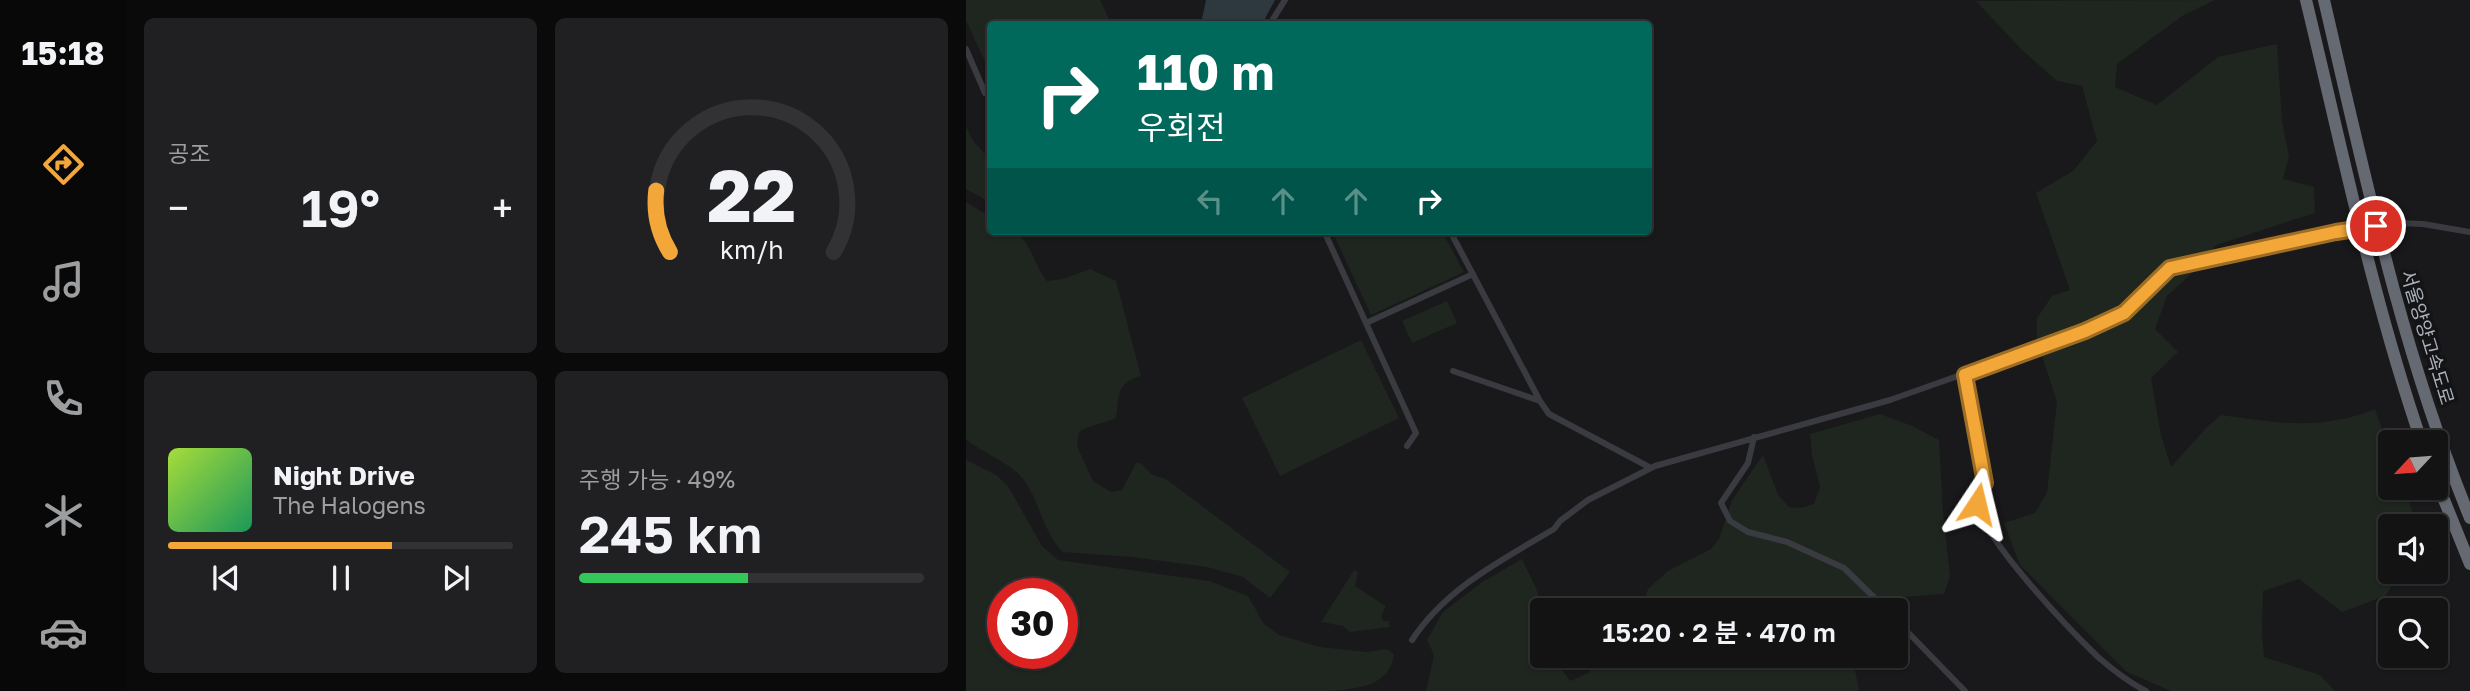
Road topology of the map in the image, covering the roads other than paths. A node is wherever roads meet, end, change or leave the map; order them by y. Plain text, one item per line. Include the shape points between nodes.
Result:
1 (1285, 0) edge
2 (2306, 0) edge
3 (2324, 0) edge
4 (1272, 21) edge
5 (966, 49) edge
6 (985, 93) dead end
7 (2470, 232) edge
8 (1326, 235) edge
9 (1452, 235) edge
10 (1473, 274) junction
11 (1366, 323) junction
12 (1453, 371) dead end
13 (1965, 375) junction
14 (1539, 401) junction
15 (2417, 430) edge
16 (1754, 437) junction
17 (1407, 446) dead end
18 (1651, 468) junction
19 (2444, 500) edge
20 (2470, 517) edge
21 (2470, 564) edge
22 (1875, 598) edge
23 (1908, 632) edge
24 (1412, 640) dead end
25 (1965, 691) edge
26 (2146, 691) edge

1 - 4 street
2 - 15 highway, 서울양양고속도로 via 2361,238
3 - 20 highway, 서울양양고속도로 via 2378,235 2418,375
5 - 6 street
7 - 13 street via 2397,223 2170,268 2124,313
8 - 11 street
9 - 10 street
10 - 11 street
10 - 14 street
11 - 17 street via 1416,433
12 - 14 street
13 - 16 street
13 - 26 street via 1985,483 1977,504 1986,524 2017,569 2097,656
14 - 18 street via 1549,414
16 - 18 street
16 - 22 street via 1748,463 1721,503 1730,521 1844,568
18 - 24 street via 1588,500 1554,529 1463,585 1432,612
19 - 21 highway
23 - 25 street

